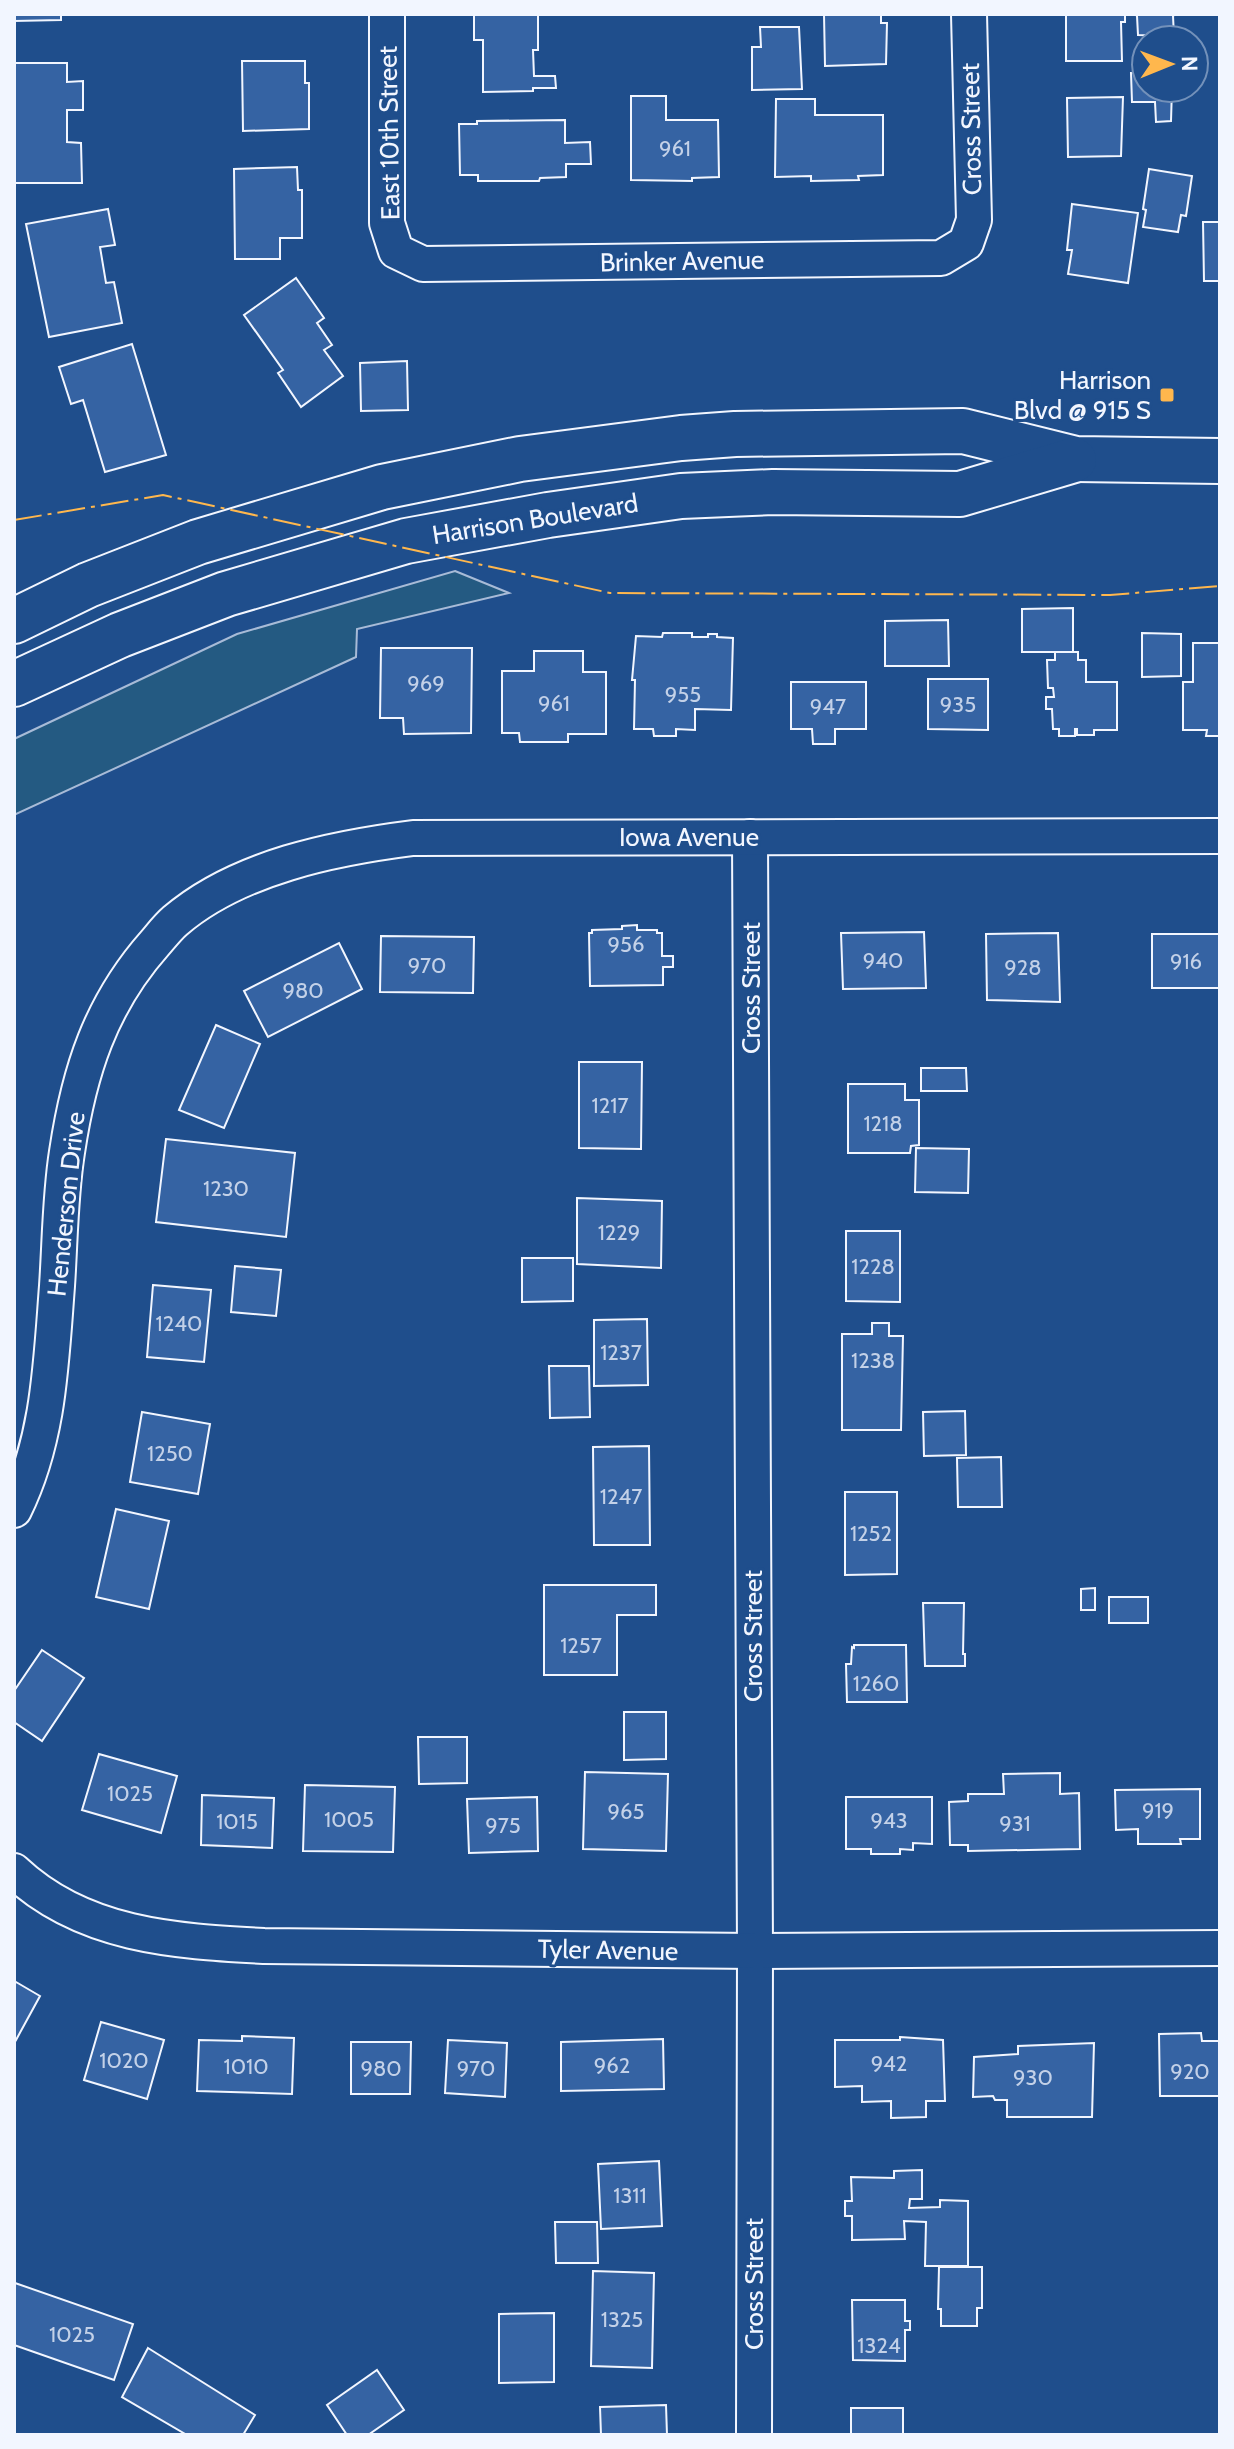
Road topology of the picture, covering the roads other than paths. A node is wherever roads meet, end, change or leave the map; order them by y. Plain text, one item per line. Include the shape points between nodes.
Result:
1 (387, 14) edge
2 (969, 14) edge
3 (966, 243) joint
4 (396, 251) joint
5 (1076, 459) junction
6 (1220, 461) edge
7 (14, 621) edge
8 (14, 684) edge
9 (1220, 836) edge
10 (750, 837) junction
11 (175, 921) joint
12 (14, 1510) edge
13 (14, 1871) edge
14 (1220, 1948) edge
15 (755, 1951) junction
16 (754, 2435) edge

1 - 4 street, East 10th Street via 387,223
2 - 3 street, Cross Street via 974,220
3 - 4 street, Brinker Avenue via 941,258 423,264
5 - 6 main road, Harrison Boulevard
5 - 7 main road, Harrison Boulevard via 963,431 735,434 520,459 382,487 198,542
5 - 8 main road, Harrison Boulevard via 960,494 681,496 406,541 226,594
9 - 10 street, Iowa Avenue
10 - 11 street, Iowa Avenue via 413,838 367,844 261,873 213,894
10 - 15 street, Cross Street
11 - 12 street, Henderson Drive via 140,960 90,1048 66,1156 49,1394 36,1452
13 - 15 street, Tyler Avenue via 87,1919 189,1942
14 - 15 street, Tyler Avenue
15 - 16 street, Cross Street

